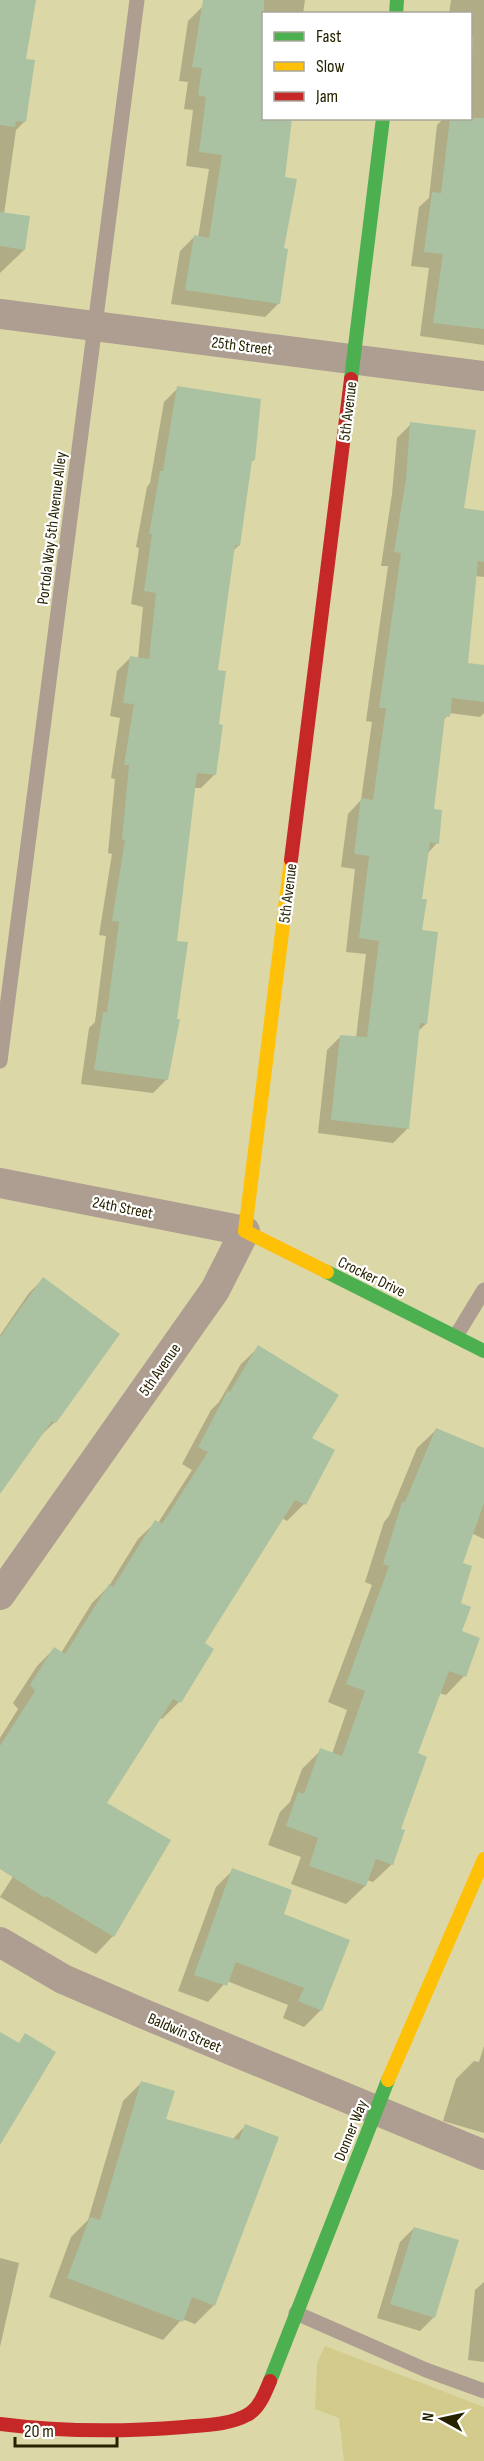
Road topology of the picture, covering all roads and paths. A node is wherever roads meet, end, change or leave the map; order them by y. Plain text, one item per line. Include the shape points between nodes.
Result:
1 (137, 0) edge
2 (383, 120) edge
3 (0, 314) edge
4 (95, 326) junction
5 (354, 359) junction
6 (484, 376) edge
7 (0, 1061) edge
8 (0, 1183) edge
9 (245, 1231) junction
10 (484, 1290) edge
11 (456, 1336) junction
12 (484, 1351) edge
13 (0, 1595) edge
14 (484, 1859) edge
15 (0, 1942) edge
16 (375, 2109) junction
17 (484, 2155) edge
18 (296, 2313) junction
19 (484, 2391) edge
20 (0, 2424) edge

1 - 4 lane, Portola Way 5th Avenue Alley
2 - 5 street, 5th Avenue
3 - 4 street, 25th Street
4 - 5 street, 25th Street
4 - 7 lane, Portola Way 5th Avenue Alley
5 - 6 street, 25th Street
5 - 9 street, 5th Avenue
8 - 9 street, 24th Street
9 - 11 street, Crocker Drive
9 - 13 street, 5th Avenue via 215,1290
10 - 11 lane
11 - 12 street, Crocker Drive
14 - 16 street, Donner Way
15 - 16 street, Baldwin Street via 63,1979
16 - 17 street, Baldwin Street
16 - 18 street, Donner Way
18 - 19 lane
18 - 20 street, Donner Way via 265,2394 249,2414 200,2426 105,2432

